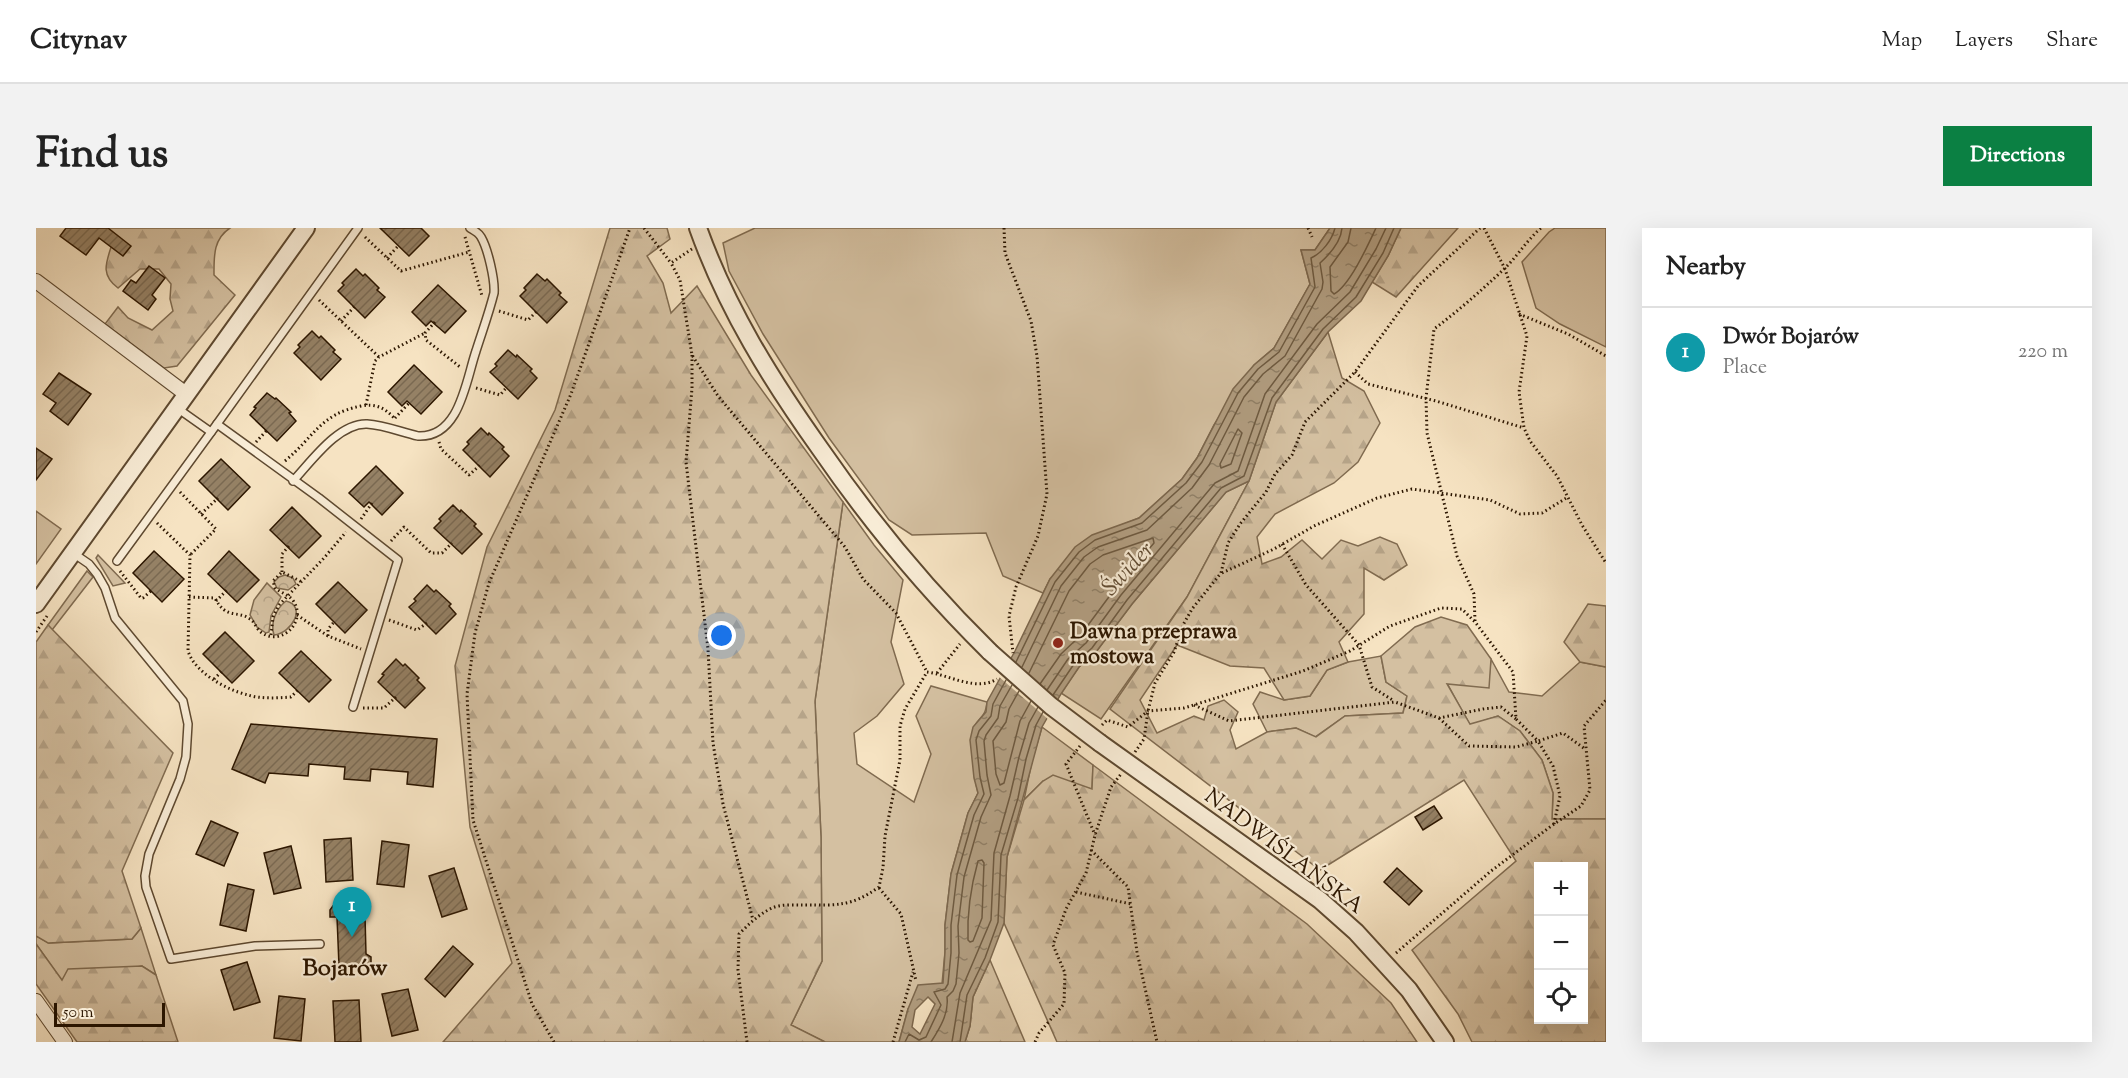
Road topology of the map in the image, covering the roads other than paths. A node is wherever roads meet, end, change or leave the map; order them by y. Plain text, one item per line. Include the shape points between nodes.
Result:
1 (306, 228) edge
2 (467, 230) edge
3 (359, 231) edge
4 (700, 235) edge
5 (36, 281) edge
6 (182, 401) junction
7 (217, 424) junction
8 (212, 432) junction
9 (293, 481) junction
10 (73, 553) junction
11 (120, 563) road end
12 (36, 604) edge
13 (353, 707) road end
14 (320, 944) dead end
15 (36, 1001) edge
16 (65, 1042) edge
17 (1445, 1042) edge

1 - 6 street
2 - 9 lane via 482,238 494,293 463,397 453,416 427,436 365,424 351,428 331,440
3 - 7 lane
4 - 17 street, NADWIŚLAŃSKA, bridge via 746,335 797,418 872,522 945,608 1050,706 1320,900 1386,962
5 - 6 street
6 - 8 lane
6 - 10 street
7 - 8 lane
7 - 9 lane
8 - 11 lane
9 - 13 lane via 356,523 398,560
10 - 12 street
10 - 14 lane via 97,574 115,618 183,701 188,724 186,757 149,854 145,876 171,958 255,946
15 - 16 street

